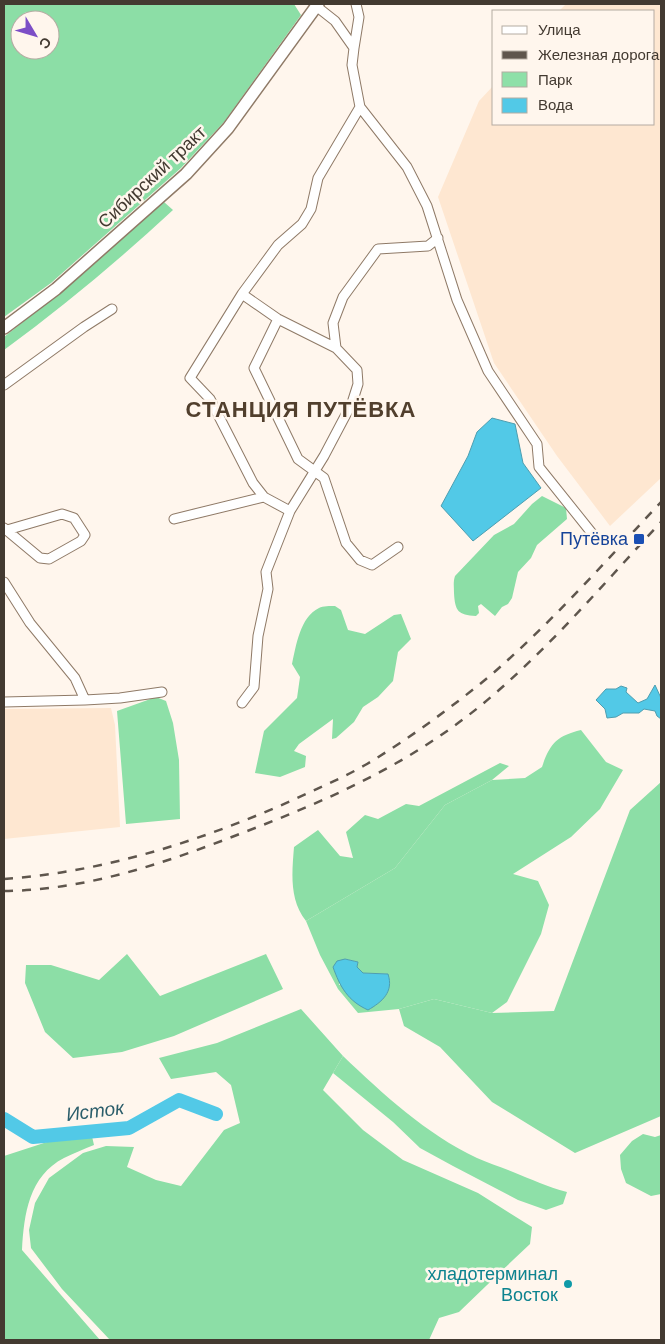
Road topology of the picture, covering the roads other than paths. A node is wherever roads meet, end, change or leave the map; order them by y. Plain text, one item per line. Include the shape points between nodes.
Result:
1 (356, 4) edge
2 (317, 5) edge
3 (354, 48) junction
4 (360, 107) junction
5 (438, 238) junction
6 (242, 294) junction
7 (112, 309) dead end
8 (278, 319) junction
9 (4, 328) edge
10 (336, 348) junction
11 (4, 385) edge
12 (314, 470) junction
13 (264, 497) junction
14 (290, 510) junction
15 (174, 519) dead end
16 (6, 529) edge
17 (596, 537) dead end
18 (398, 548) dead end
19 (4, 582) edge
20 (162, 692) dead end
21 (85, 700) junction
22 (4, 702) edge
23 (242, 703) dead end

1 - 3 street via 359,17
2 - 3 street via 335,20
2 - 9 main road, Сибирский тракт via 228,128 186,174 56,289
3 - 4 street via 352,65
4 - 5 street via 407,167 427,206
4 - 6 street via 318,178 311,210 302,224 278,245
5 - 10 street via 428,246 378,249 343,296 333,323
5 - 17 street via 457,300 488,371 537,444 539,467
6 - 8 street
6 - 13 street via 190,378 210,399 253,483
7 - 11 street
8 - 10 street
8 - 12 street via 254,368 298,459
10 - 12 street via 357,370 358,384 337,433
12 - 14 street
12 - 18 street via 324,478 346,543 360,560 372,565
13 - 14 street
13 - 15 street
14 - 23 street via 266,572 268,589 258,636 254,687
16 - 16 street via 62,514 74,518 85,535 82,541 45,560
19 - 21 street via 37,633 75,678
20 - 21 street
21 - 22 street

